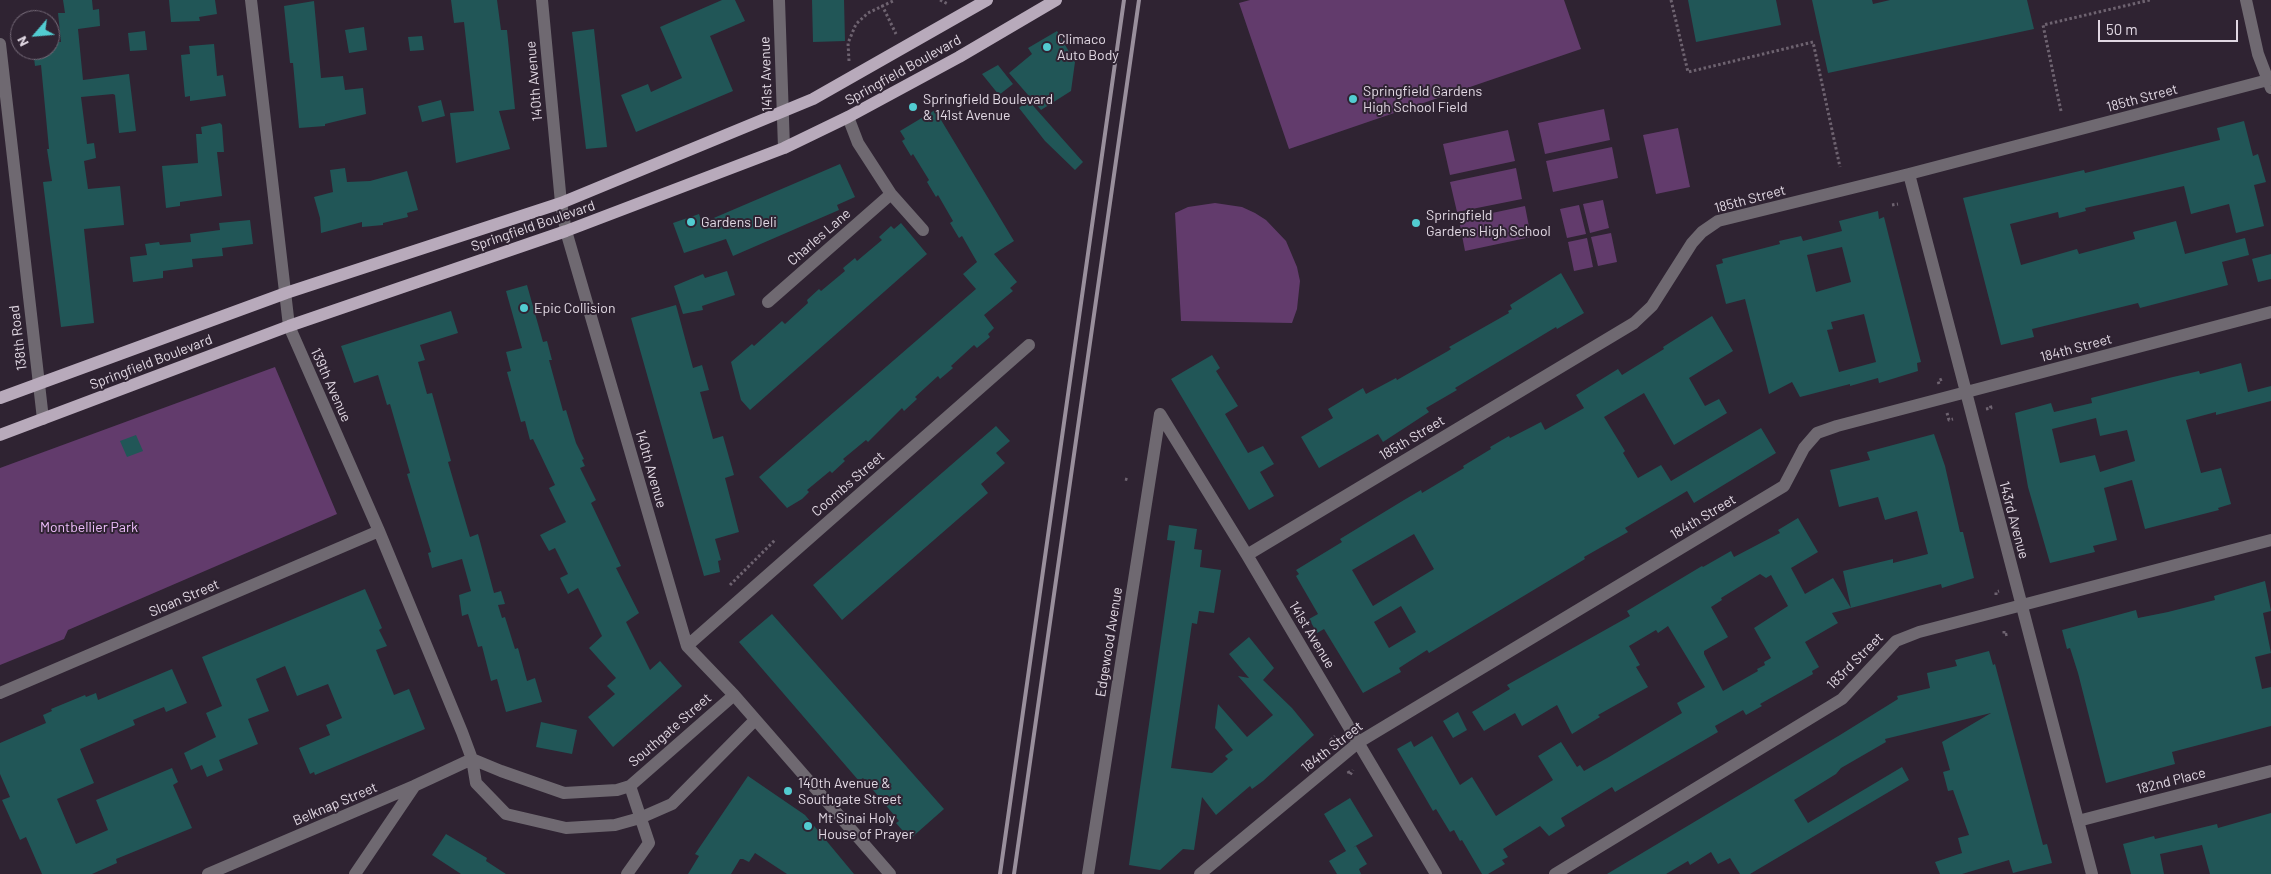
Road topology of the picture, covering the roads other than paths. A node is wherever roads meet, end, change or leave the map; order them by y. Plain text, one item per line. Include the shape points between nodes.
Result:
1 (251, 0) edge
2 (542, 0) edge
3 (779, 0) edge
4 (987, 0) edge
5 (1056, 0) edge
6 (2246, 0) edge
7 (0, 44) edge
8 (2269, 84) edge
9 (783, 110) junction
10 (848, 117) junction
11 (784, 148) junction
12 (1909, 174) junction
13 (891, 194) junction
14 (561, 203) junction
15 (923, 230) dead end
16 (566, 232) junction
17 (286, 294) junction
18 (768, 302) dead end
19 (2271, 312) edge
20 (289, 326) junction
21 (1029, 346) dead end
22 (39, 384) junction
23 (1966, 392) junction
24 (0, 398) edge
25 (1160, 414) joint
26 (43, 419) junction
27 (0, 435) edge
28 (379, 531) junction
29 (2271, 540) edge
30 (1247, 555) junction
31 (2021, 606) junction
32 (687, 646) junction
33 (0, 693) edge
34 (734, 695) junction
35 (755, 720) junction
36 (1358, 742) junction
37 (472, 759) junction
38 (2271, 771) edge
39 (414, 786) junction
40 (630, 786) junction
41 (640, 818) junction
42 (2078, 821) junction
43 (208, 874) edge
44 (355, 874) edge
45 (627, 874) edge
46 (890, 874) edge
47 (1088, 874) edge
48 (1200, 874) edge
49 (1436, 874) edge
50 (1555, 874) edge
51 (2092, 874) edge

1 - 17 street, 139th Avenue
2 - 14 street, 140th Avenue
3 - 9 street, 141st Avenue
4 - 9 main road, Springfield Boulevard via 858,75
5 - 10 main road, Springfield Boulevard via 959,58
6 - 8 street via 2258,54
7 - 22 street, 138th Road
8 - 12 street, 185th Street
9 - 11 street, 141st Avenue
9 - 14 main road, Springfield Boulevard
10 - 11 main road, Springfield Boulevard
10 - 13 street via 858,143
11 - 16 main road, Springfield Boulevard
12 - 23 street, 143rd Avenue
12 - 30 street, 185th Street via 1718,221 1692,243 1652,306 1634,323
13 - 15 street
13 - 18 street, Charles Lane
14 - 16 street, 140th Avenue
14 - 17 main road, Springfield Boulevard
16 - 20 main road, Springfield Boulevard
16 - 32 street, 140th Avenue
17 - 20 street, 139th Avenue
17 - 22 main road, Springfield Boulevard
19 - 23 street, 184th Street
20 - 26 main road, Springfield Boulevard
20 - 28 street, 139th Avenue
21 - 32 street, Coombs Street
22 - 24 main road, Springfield Boulevard
22 - 26 street, 138th Road
23 - 31 street, 143rd Avenue
23 - 36 street, 184th Street via 1817,433 1804,448 1784,486
25 - 30 street, 141st Avenue
25 - 47 street, Edgewood Avenue
26 - 27 main road, Springfield Boulevard
28 - 33 street, Sloan Street
28 - 37 street, 139th Avenue
29 - 31 street, 183rd Street
30 - 36 street, 141st Avenue
31 - 42 street, 143rd Avenue
31 - 50 street, 183rd Street via 1896,641 1842,699
32 - 34 street, 140th Avenue
34 - 35 street, 140th Avenue
34 - 40 street, Southgate Street
35 - 41 street via 672,804
35 - 46 street, 140th Avenue
36 - 48 street, 184th Street
36 - 49 street, 141st Avenue
37 - 39 street, Belknap Street
37 - 40 street via 564,793 618,790
37 - 41 street, 139th Avenue via 476,783 506,814 566,828 615,825
38 - 42 street, 182nd Place
39 - 43 street, Belknap Street
39 - 44 street
40 - 41 street, Southgate Street
41 - 45 street, Southgate Street via 649,843
42 - 51 street, 143rd Avenue

